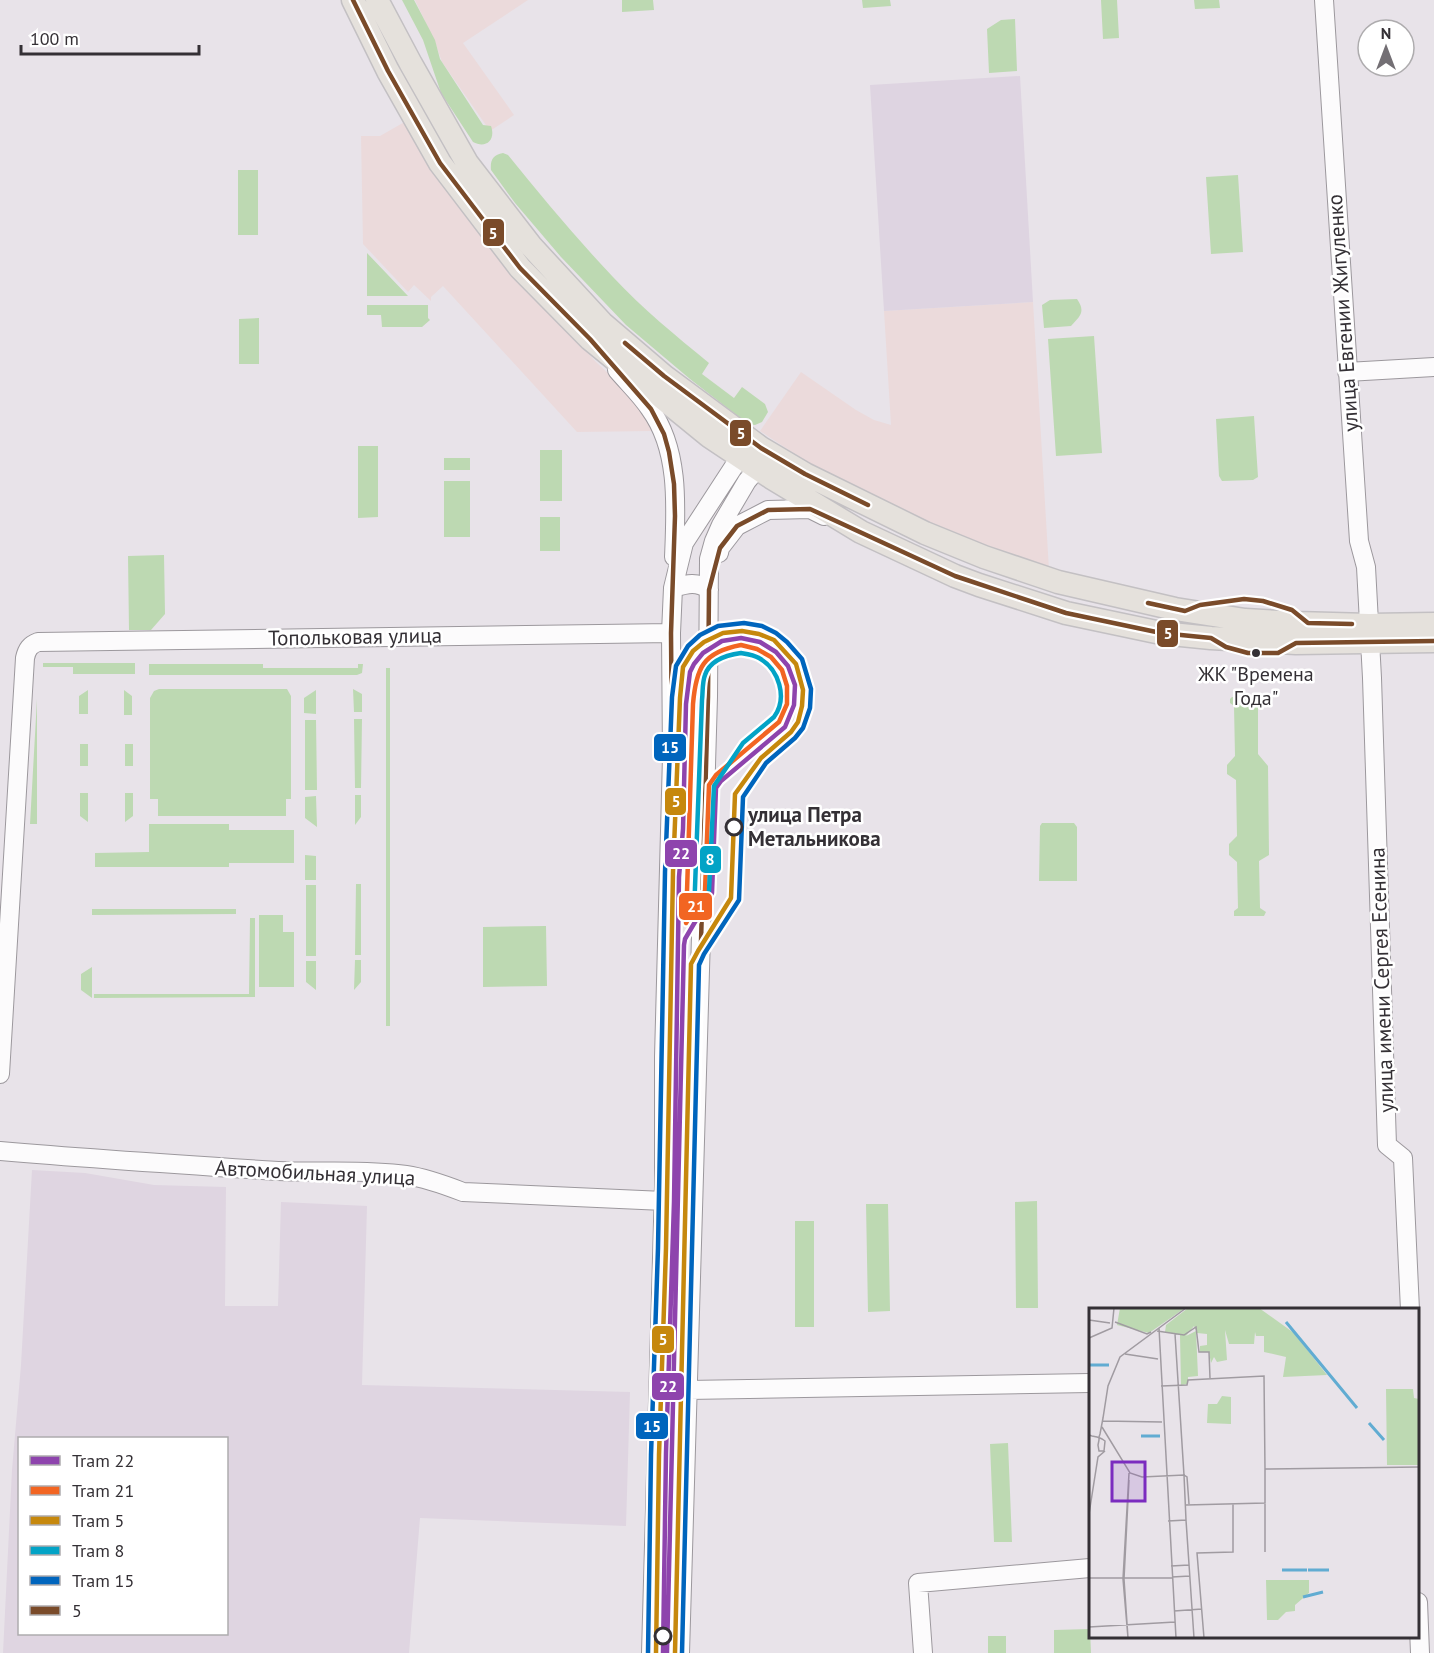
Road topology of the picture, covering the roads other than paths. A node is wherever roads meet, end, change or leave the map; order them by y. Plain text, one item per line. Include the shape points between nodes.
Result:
1 (353, 0) edge
2 (377, 0) edge
3 (1324, 0) edge
4 (590, 339) junction
5 (1434, 367) edge
6 (1347, 372) junction
7 (752, 457) junction
8 (861, 532) junction
9 (1058, 582) junction
10 (673, 588) junction
11 (709, 590) junction
12 (1053, 609) junction
13 (1434, 624) edge
14 (671, 633) junction
15 (1369, 634) junction
16 (1434, 641) edge
17 (0, 1074) edge
18 (0, 1151) edge
19 (694, 1187) junction
20 (664, 1194) junction
21 (663, 1255) junction
22 (693, 1255) junction
23 (1410, 1308) edge
24 (1089, 1383) edge
25 (687, 1390) junction
26 (1089, 1568) edge
27 (1419, 1628) edge
28 (651, 1653) edge
29 (680, 1653) edge
30 (923, 1653) edge
31 (1420, 1653) edge

1 - 4 main road via 440,163 520,268
2 - 7 main road via 466,163 531,246 602,323
3 - 6 street, улица Евгении Жигуленко
4 - 7 main road via 709,436
4 - 10 street via 651,409 664,434 674,484
5 - 6 street
6 - 15 street, улица Евгении Жигуленко
7 - 8 main road
7 - 9 main road via 805,474 925,533
7 - 10 street via 684,543
7 - 11 street via 747,481 714,541 709,559
8 - 11 street via 810,509 768,510 736,526 720,548
8 - 12 main road via 955,576
9 - 12 street via 1050,596
9 - 15 main road via 1175,609
10 - 11 street via 702,584
10 - 14 street
11 - 19 street
12 - 15 main road via 1182,636 1296,643
13 - 15 main road
14 - 17 street, Топольковая улица via 32,644 25,658
14 - 20 street
15 - 16 main road
15 - 23 street, улица имени Сергея Есенина via 1387,1144 1403,1158
18 - 20 street, Автомобильная улица via 243,1169 408,1175 463,1192
19 - 20 street, Автомобильная улица via 687,1194
19 - 22 street
20 - 21 street
21 - 22 street via 670,1248 684,1248
21 - 28 street
22 - 25 street
24 - 25 street
25 - 29 street
26 - 30 street via 918,1583
27 - 31 street

